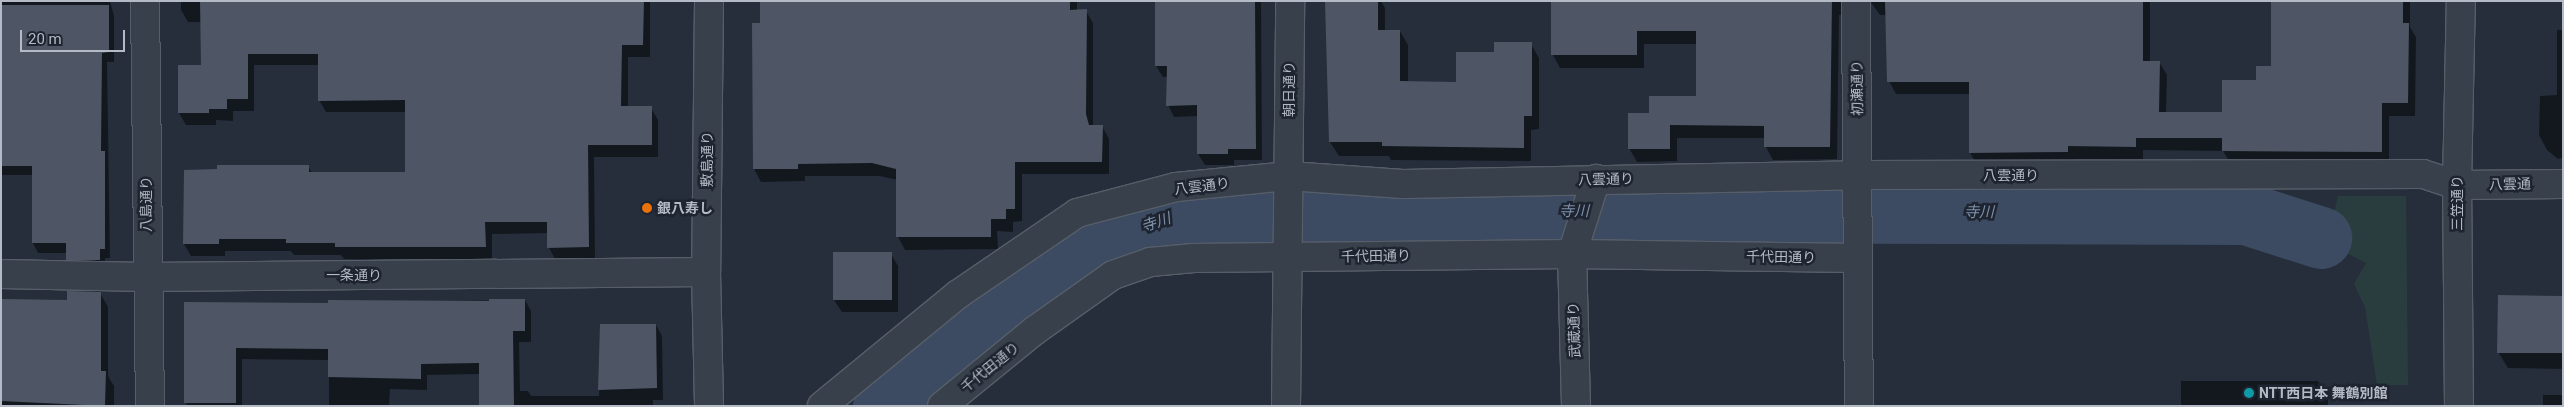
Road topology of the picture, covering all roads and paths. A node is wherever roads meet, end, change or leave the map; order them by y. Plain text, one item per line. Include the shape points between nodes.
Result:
1 (145, 1) edge
2 (709, 1) edge
3 (1290, 1) edge
4 (1856, 1) edge
5 (2461, 1) edge
6 (1289, 184) junction
7 (2563, 184) edge
8 (1857, 185) junction
9 (2456, 185) junction
10 (1594, 188) junction
11 (1288, 246) junction
12 (1574, 247) junction
13 (1857, 250) junction
14 (706, 272) junction
15 (1, 274) edge
16 (146, 277) junction
17 (150, 406) edge
18 (710, 406) edge
19 (822, 406) edge
20 (942, 406) edge
21 (1286, 406) edge
22 (1576, 406) edge
23 (1859, 406) edge
24 (2459, 406) edge

1 - 16 street, 八島通り
2 - 14 street, 敷島通り
3 - 6 street, 朝日通り
4 - 8 street, 初瀬通り
5 - 9 street, 三笠通り
6 - 10 street, 八雲通り
6 - 11 street, 朝日通り
6 - 19 street, 八雲通り via 1176,187 1077,213 957,295
7 - 9 street, 八雲通
8 - 9 street, 八雲通り via 2423,174
8 - 10 street, 八雲通り
8 - 13 street, 初瀬通り
9 - 24 street, 三笠通り
10 - 12 street, 武蔵通り
11 - 12 street, 千代田通り
11 - 20 street, 千代田通り via 1150,262 1113,275 1034,331
11 - 21 street
12 - 13 street, 千代田通り
12 - 22 street, 武蔵通り
13 - 23 street
14 - 16 street, 一条通り
14 - 18 street, 敷島通り
15 - 16 street, 一条通り
16 - 17 street, 八島通り

